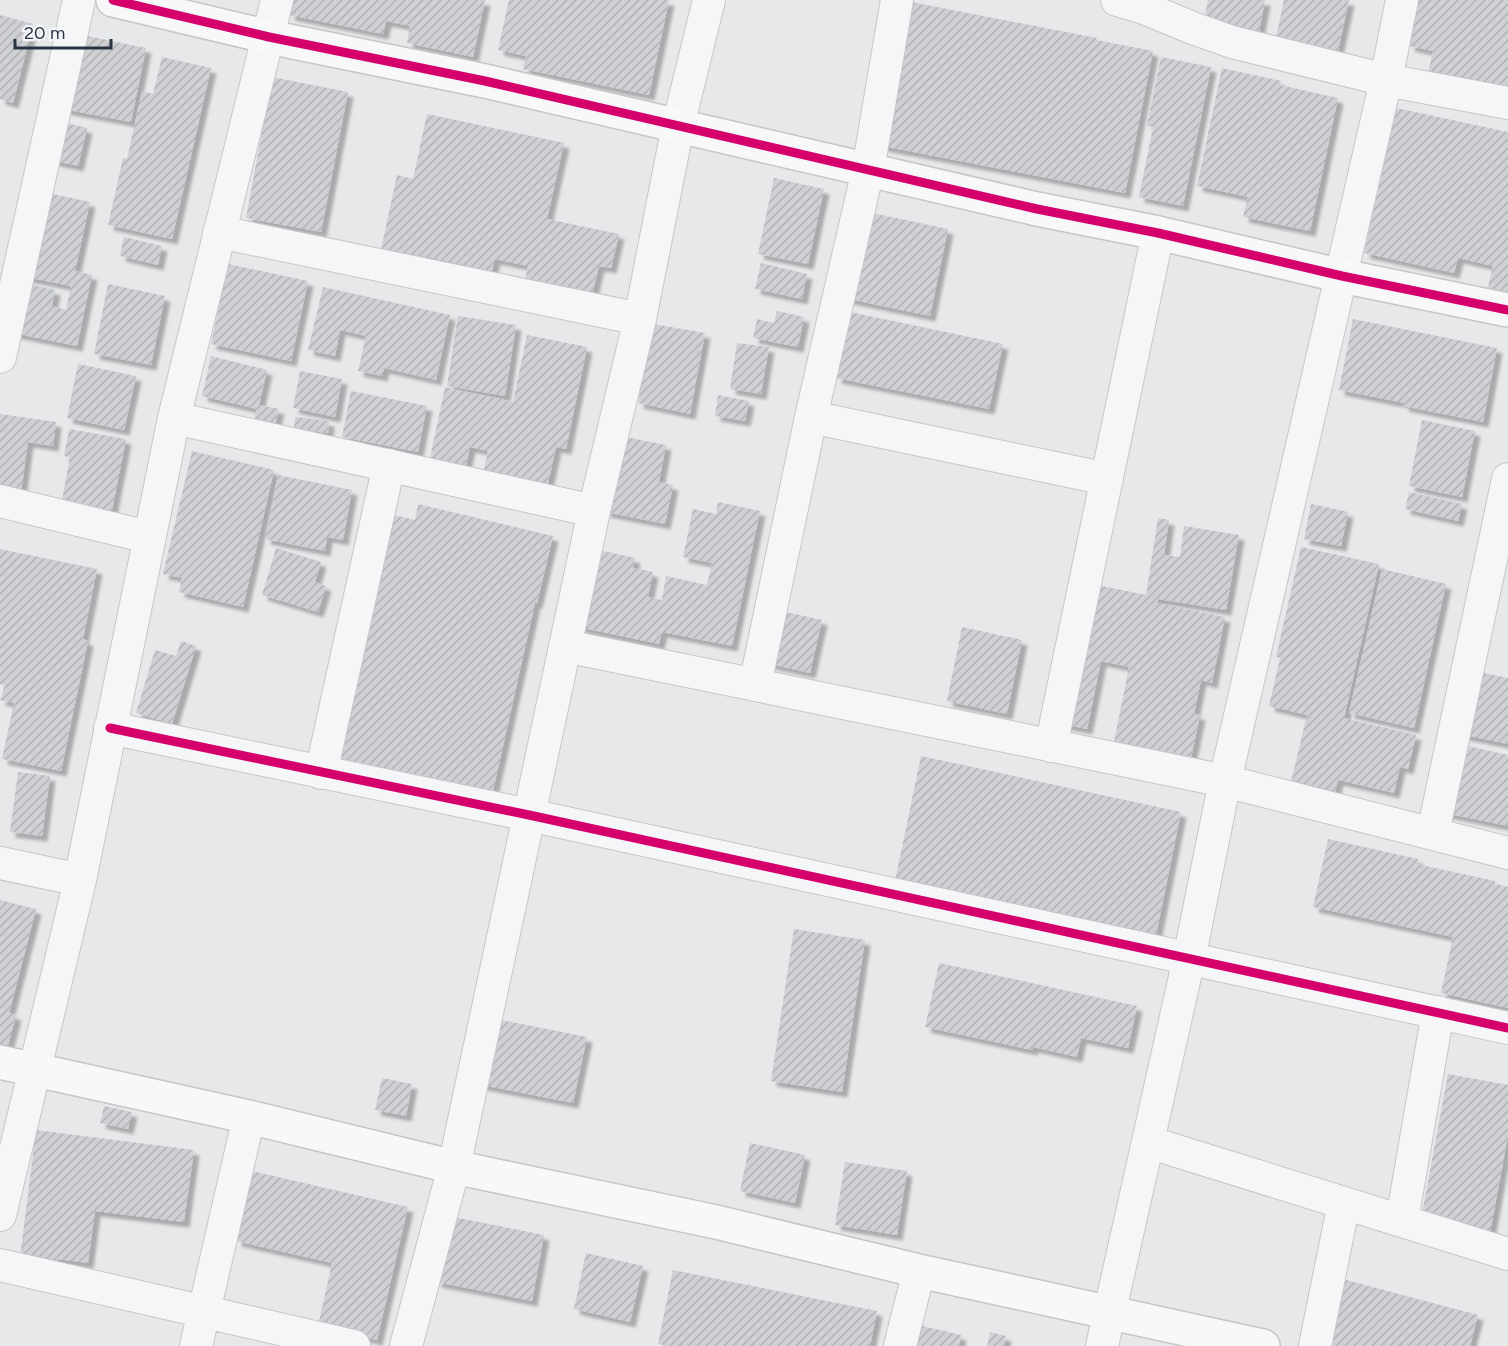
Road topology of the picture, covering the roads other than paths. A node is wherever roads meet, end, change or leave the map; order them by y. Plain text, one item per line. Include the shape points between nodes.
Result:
1 (79, 0) edge
2 (113, 0) edge
3 (278, 0) edge
4 (709, 0) edge
5 (897, 0) edge
6 (1402, 0) edge
7 (1136, 3) edge
8 (269, 37) junction
9 (1386, 80) junction
10 (1508, 103) edge
11 (678, 126) junction
12 (867, 171) junction
13 (219, 232) junction
14 (1158, 233) junction
15 (1342, 276) junction
16 (8, 279) edge
17 (1508, 310) edge
18 (640, 319) junction
19 (0, 357) edge
20 (811, 417) junction
21 (174, 418) junction
22 (389, 465) junction
23 (1107, 479) junction
24 (1508, 479) edge
25 (0, 501) edge
26 (594, 511) junction
27 (148, 537) junction
28 (1501, 549) edge
29 (565, 646) junction
30 (755, 685) junction
31 (110, 728) junction
32 (1051, 746) junction
33 (321, 773) junction
34 (1226, 781) junction
35 (529, 815) junction
36 (1433, 833) junction
37 (1508, 853) edge
38 (0, 862) edge
39 (80, 880) junction
40 (1189, 959) junction
41 (1438, 1012) junction
42 (1508, 1028) edge
43 (0, 1062) edge
44 (34, 1068) junction
45 (249, 1117) junction
46 (1148, 1142) junction
47 (454, 1167) junction
48 (1344, 1203) junction
49 (0, 1215) edge
50 (1402, 1220) junction
51 (1508, 1254) edge
52 (0, 1265) edge
53 (919, 1271) junction
54 (204, 1311) junction
55 (1110, 1313) junction
56 (196, 1346) edge
57 (354, 1346) edge
58 (406, 1346) edge
59 (900, 1346) edge
60 (1102, 1346) edge
61 (1263, 1346) edge
62 (1316, 1346) edge

1 - 16 street
2 - 8 street
3 - 8 street
4 - 11 street
5 - 12 street
6 - 9 street
7 - 9 street via 1232,42
8 - 11 street
8 - 13 street
9 - 10 street
9 - 15 street
11 - 12 street
11 - 18 street
12 - 14 street
12 - 20 street
13 - 18 street
13 - 21 street
14 - 15 street
14 - 23 street
15 - 17 street
15 - 34 street
16 - 19 street
18 - 26 street
20 - 23 street
20 - 30 street
21 - 22 street
21 - 27 street
22 - 26 street
22 - 33 street
23 - 32 street
24 - 28 street
25 - 27 street
26 - 29 street
27 - 31 street
28 - 36 street
29 - 30 street
29 - 35 street
30 - 32 street
31 - 33 street
31 - 39 street
32 - 34 street
33 - 35 street
34 - 36 street
34 - 40 street
35 - 40 street
35 - 47 street
36 - 37 street
38 - 39 street
39 - 44 street
40 - 41 street
40 - 46 street
41 - 42 street
41 - 50 street
43 - 44 street
44 - 45 street
44 - 49 street
45 - 47 street
45 - 54 street
46 - 48 street
46 - 55 street
47 - 53 street via 716,1222
47 - 58 street
48 - 50 street
48 - 62 street
50 - 51 street
52 - 54 street
53 - 55 street
53 - 59 street
54 - 56 street
54 - 57 street
55 - 60 street
55 - 61 street

